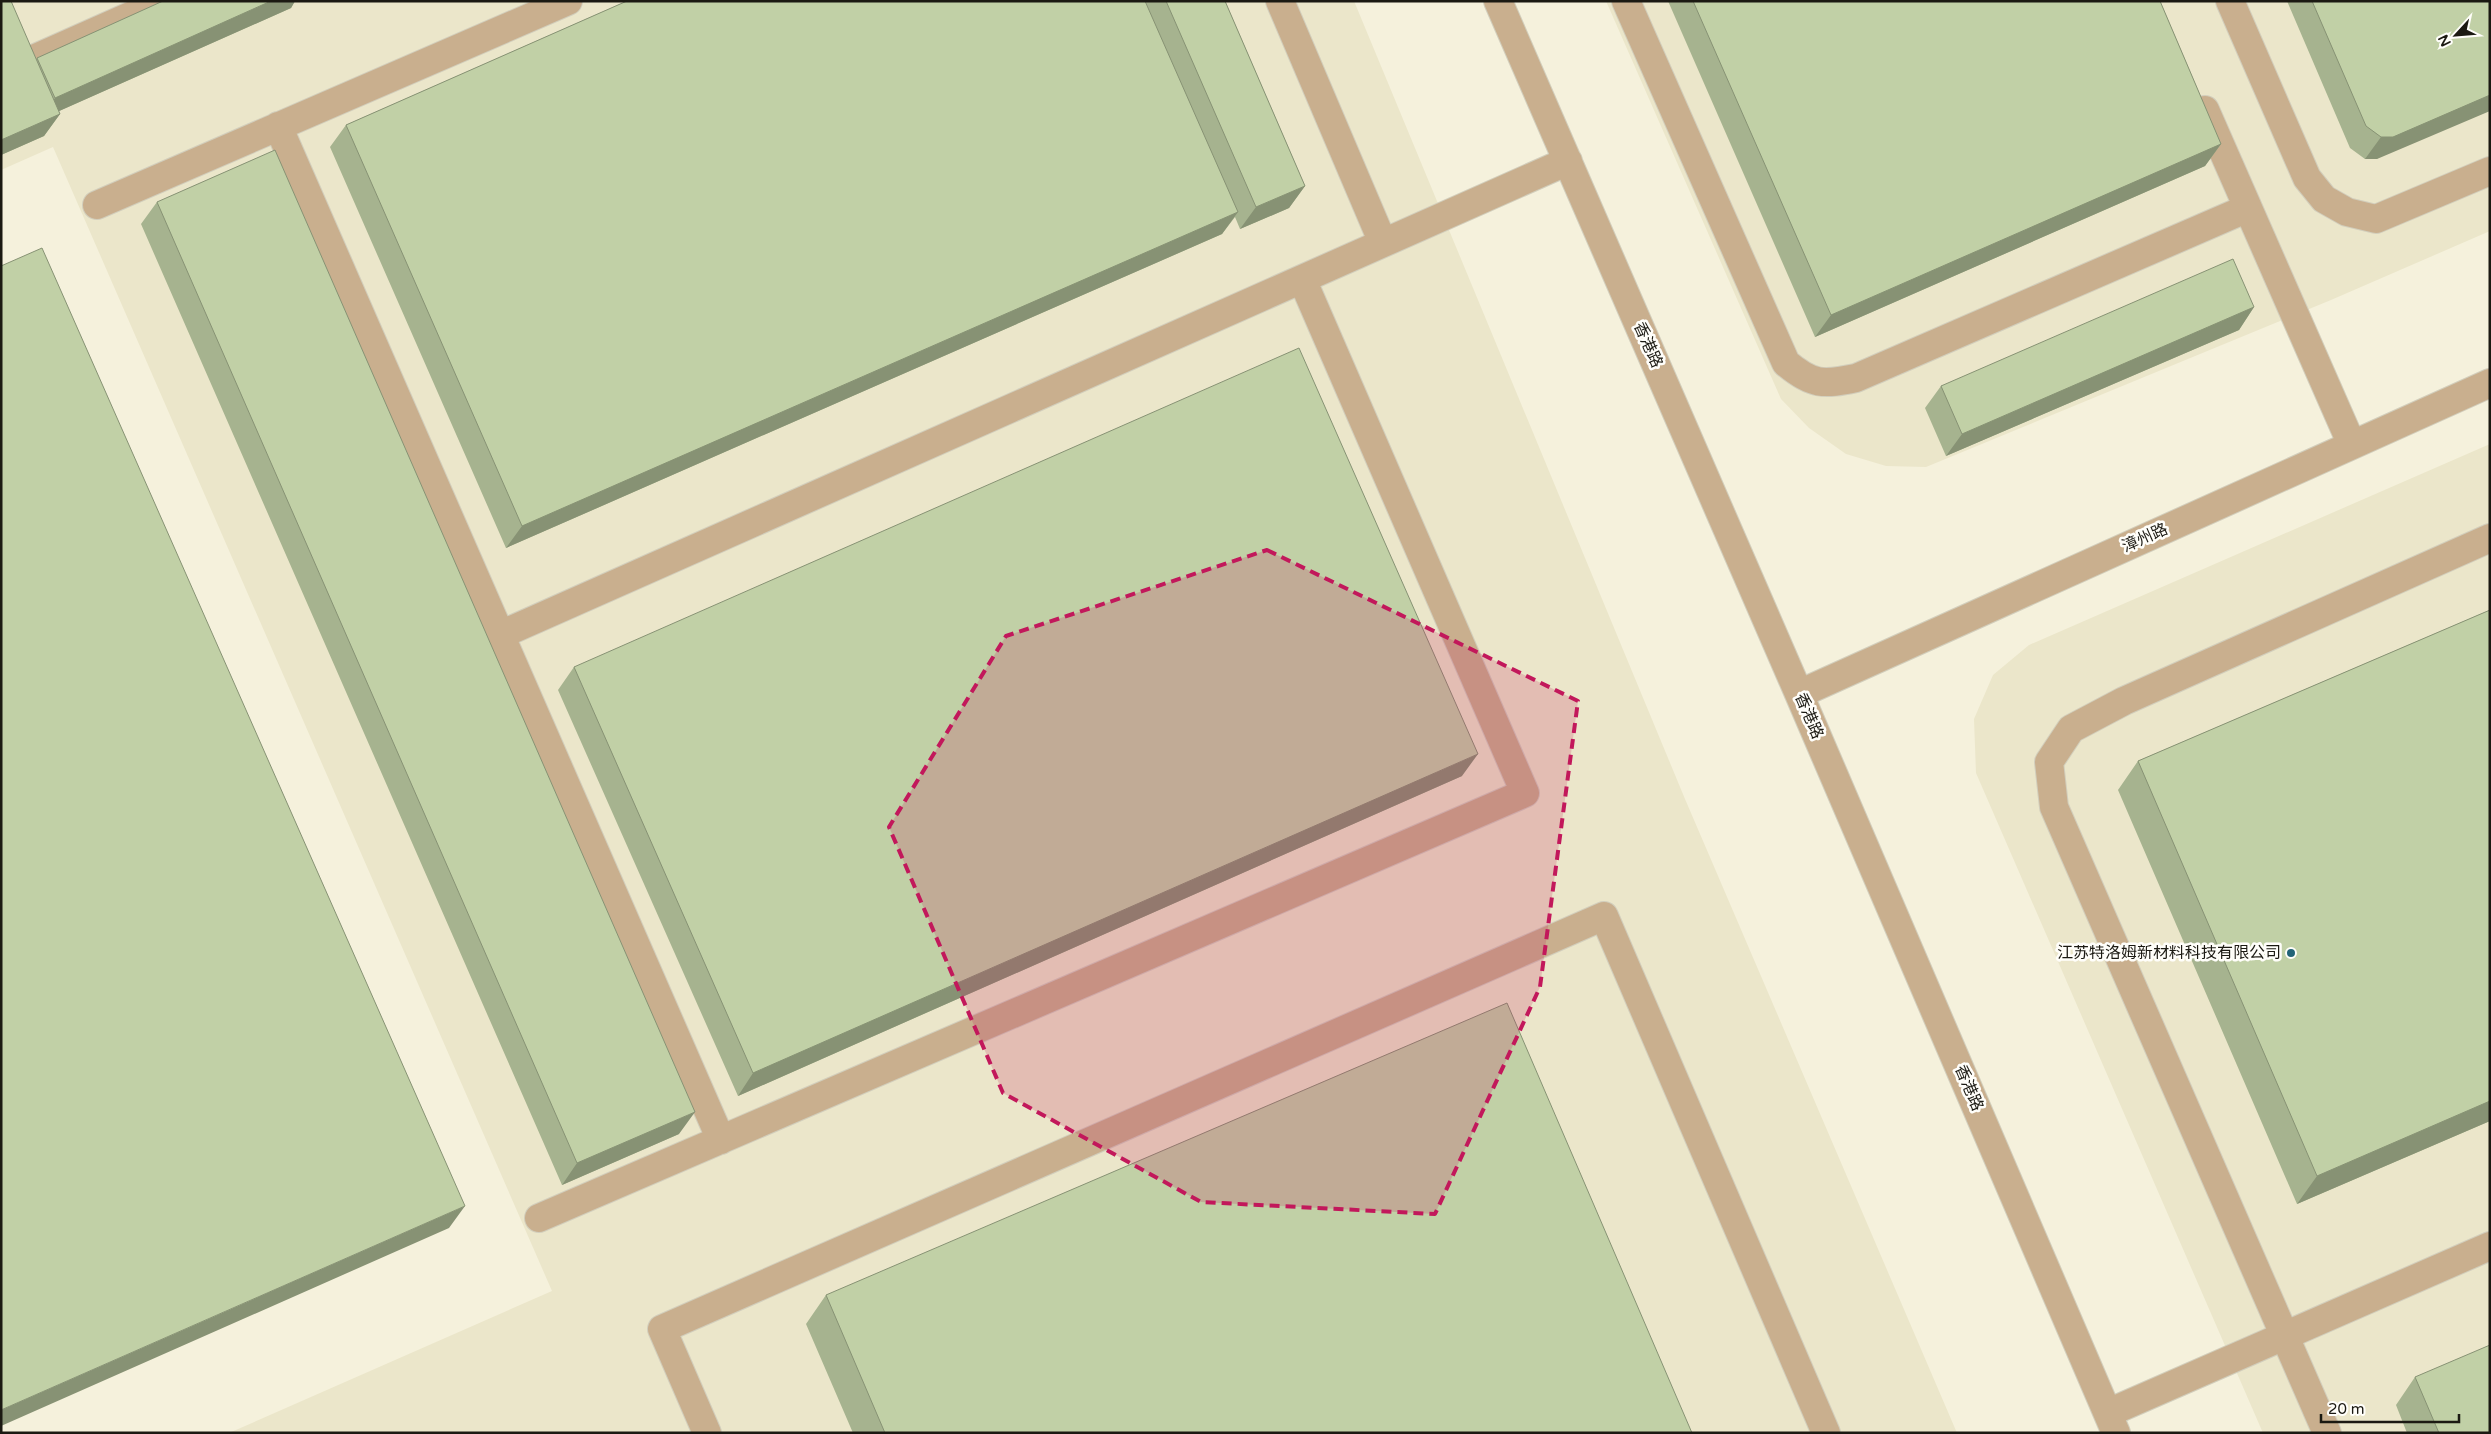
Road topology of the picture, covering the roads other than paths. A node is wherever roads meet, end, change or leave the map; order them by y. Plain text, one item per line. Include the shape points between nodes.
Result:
1 (164, 1) edge
2 (568, 1) edge
3 (1280, 1) edge
4 (1498, 1) edge
5 (1626, 1) edge
6 (2230, 1) edge
7 (29, 61) edge
8 (2197, 91) edge
9 (278, 126) junction
10 (1568, 161) junction
11 (2490, 171) edge
12 (97, 205) dead end
13 (2248, 208) junction
14 (1383, 243) junction
15 (1302, 279) junction
16 (2490, 383) edge
17 (2352, 445) junction
18 (2490, 538) edge
19 (500, 635) junction
20 (1799, 694) junction
21 (721, 1140) junction
22 (539, 1218) dead end
23 (2490, 1246) edge
24 (2285, 1336) junction
25 (2112, 1423) edge
26 (707, 1433) edge
27 (1826, 1433) edge
28 (2327, 1433) edge

1 - 7 street
2 - 9 street
3 - 14 street
4 - 10 street, 香港路
5 - 13 street via 1786,363 1803,378 1830,384 1856,378
6 - 11 street via 2307,178 2324,200 2347,212 2376,219
8 - 13 street
9 - 12 street
9 - 19 street
10 - 14 street
10 - 20 street, 香港路
13 - 17 street
14 - 15 street
15 - 19 street
15 - 21 street via 1525,793
16 - 17 street, 漳州路
17 - 20 street, 漳州路
18 - 24 street via 2124,701 2071,729 2050,762 2054,807
19 - 21 street
20 - 25 street, 香港路
21 - 22 street
23 - 24 street
24 - 25 street
24 - 28 street
26 - 27 street via 662,1329 1604,916

